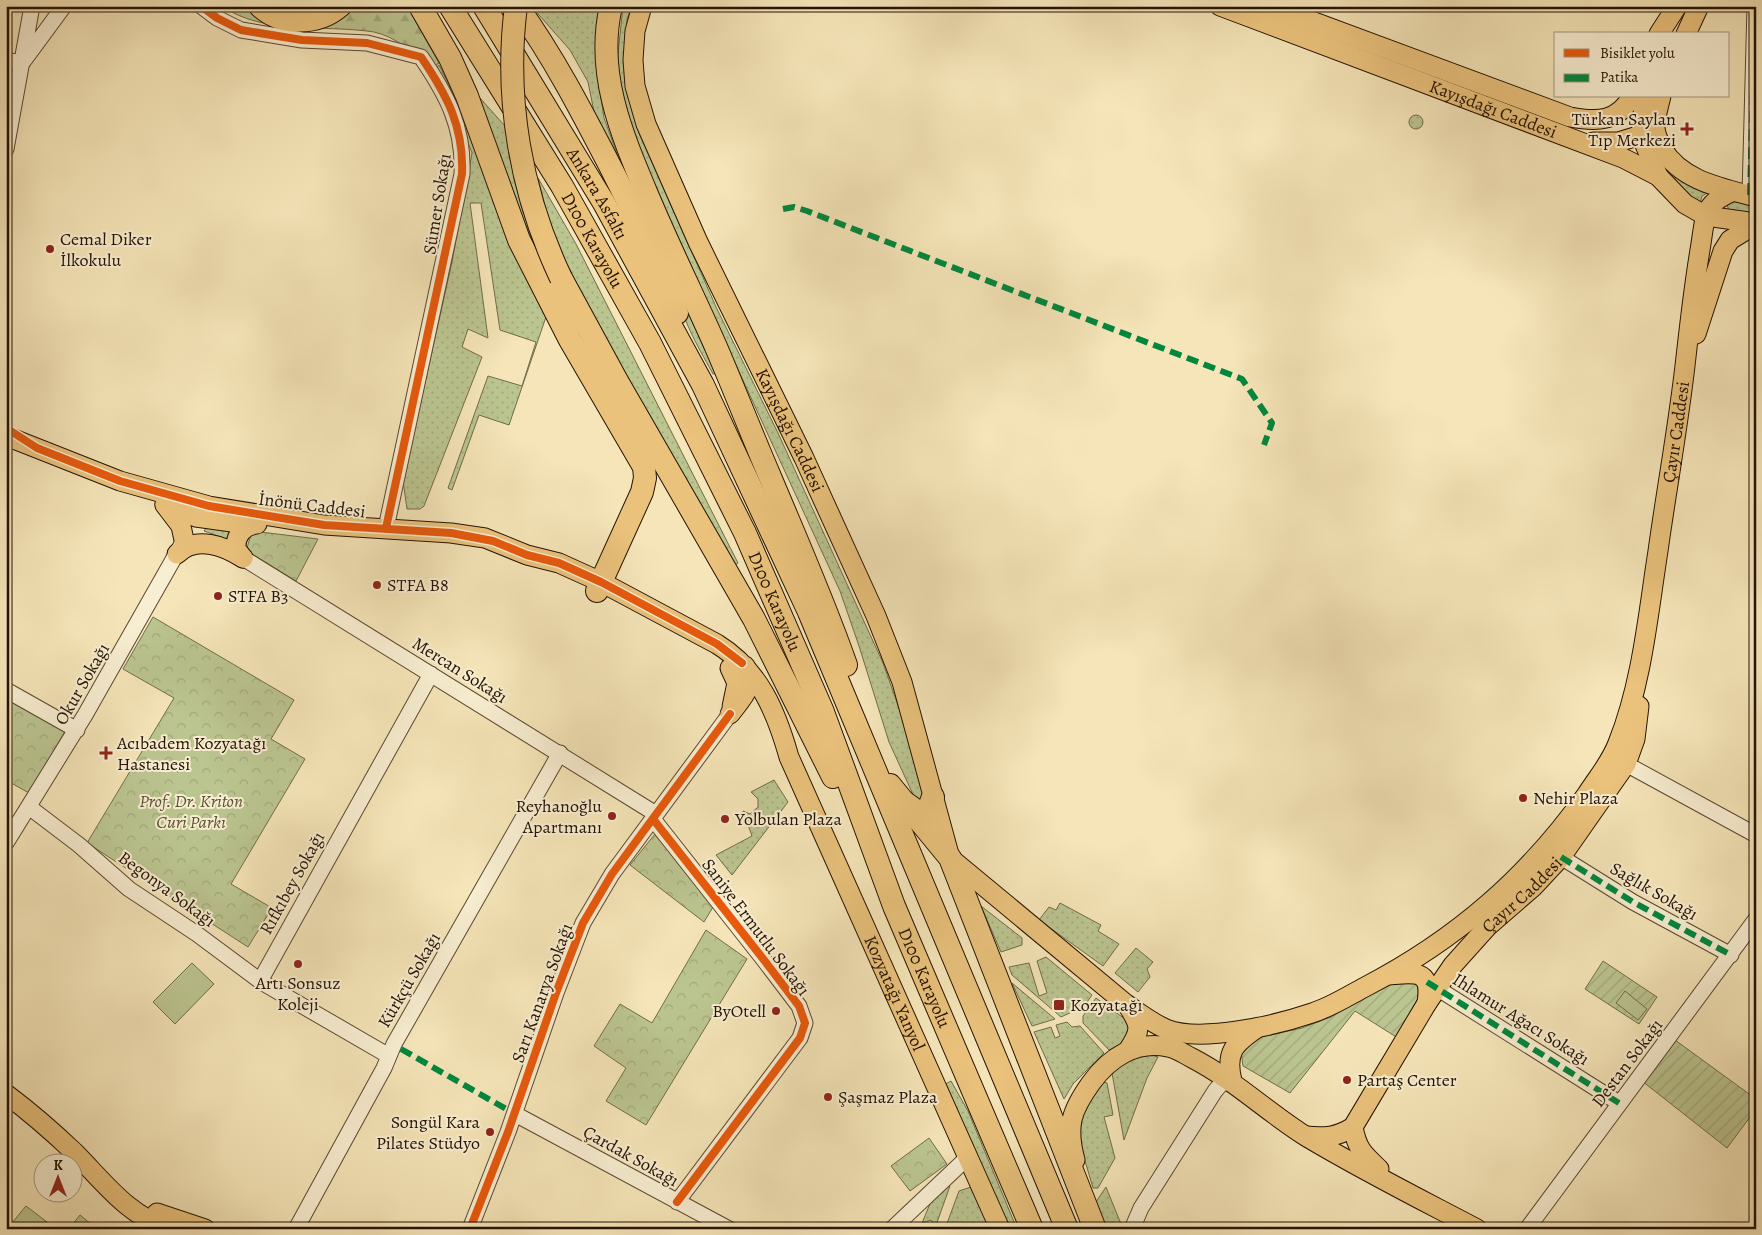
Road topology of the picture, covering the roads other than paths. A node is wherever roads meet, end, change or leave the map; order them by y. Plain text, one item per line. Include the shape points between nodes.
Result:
1 (32, 6) edge
2 (64, 6) edge
3 (201, 6) edge
4 (260, 6) edge
5 (340, 6) edge
6 (450, 6) edge
7 (484, 6) edge
8 (517, 6) edge
9 (611, 6) edge
10 (642, 6) edge
11 (1220, 6) edge
12 (1271, 6) edge
13 (1678, 6) edge
14 (1699, 6) edge
15 (1755, 6) edge
16 (421, 7) edge
17 (1660, 32) edge
18 (1669, 32) edge
19 (1687, 32) edge
20 (6, 61) edge
21 (22, 62) junction
22 (1631, 98) edge
23 (1655, 100) edge
24 (1754, 121) edge
25 (1642, 135) junction
26 (1582, 141) junction
27 (6, 149) edge
28 (1658, 176) junction
29 (562, 186) junction
30 (1731, 192) junction
31 (1753, 196) edge
32 (1706, 216) junction
33 (1756, 224) edge
34 (1686, 359) junction
35 (703, 385) junction
36 (6, 428) edge
37 (6, 436) edge
38 (38, 448) junction
39 (120, 481) junction
40 (165, 504) junction
41 (199, 511) junction
42 (257, 524) junction
43 (324, 525) junction
44 (386, 528) junction
45 (180, 547) junction
46 (243, 558) junction
47 (599, 586) junction
48 (1644, 647) junction
49 (736, 666) junction
50 (431, 674) junction
51 (748, 689) junction
52 (6, 690) edge
53 (764, 713) junction
54 (730, 714) junction
55 (76, 730) junction
56 (560, 753) junction
57 (789, 757) junction
58 (1626, 764) junction
59 (874, 765) junction
60 (934, 798) junction
61 (901, 800) junction
62 (29, 807) junction
63 (655, 816) junction
64 (1756, 835) edge
65 (6, 843) edge
66 (1561, 857) junction
67 (950, 858) junction
68 (894, 906) junction
69 (1756, 919) edge
70 (1731, 955) junction
71 (1388, 975) junction
72 (260, 981) junction
73 (1430, 991) junction
74 (1126, 1004) junction
75 (1258, 1028) junction
76 (1130, 1049) junction
77 (389, 1056) junction
78 (1232, 1081) junction
79 (6, 1083) edge
80 (6, 1094) edge
81 (1619, 1103) junction
82 (515, 1114) junction
83 (39, 1120) junction
84 (1354, 1127) junction
85 (1306, 1136) junction
86 (968, 1157) junction
87 (1400, 1189) junction
88 (677, 1202) junction
89 (1092, 1220) edge
90 (160, 1223) edge
91 (205, 1229) edge
92 (296, 1229) edge
93 (470, 1229) edge
94 (729, 1229) edge
95 (892, 1229) edge
96 (1000, 1229) edge
97 (1032, 1229) edge
98 (1068, 1229) edge
99 (1132, 1229) edge
100 (1477, 1229) edge
101 (1527, 1229) edge

1 - 21 street
2 - 21 street
3 - 44 street, Sümer Sokağı via 242,30 302,40 368,43 421,58 444,91 458,129 463,152 462,174
4 - 5 highway via 280,20 312,20
6 - 29 highway, D100 Karayolu
7 - 35 highway, Ankara Asfaltı via 604,204
8 - 35 highway via 570,89 634,212 669,291
8 - 68 highway, bridge via 513,98 530,201 546,248 617,381 754,619 808,723
9 - 59 highway via 606,48 614,111 830,617 858,697
10 - 60 main road, Kayışdağı Caddesi via 633,60 635,86 646,124 702,251 804,458 876,616 902,682
11 - 26 main road, Kayışdağı Caddesi
12 - 22 main road, Kayışdağı Caddesi via 1570,117 1595,119 1614,116
13 - 17 main road
13 - 18 main road
14 - 19 main road
15 - 24 street
16 - 29 highway
16 - 47 highway via 467,96 519,240 570,340 644,467 642,492
20 - 21 street
21 - 27 street
23 - 25 main road
23 - 30 main road via 1656,138 1665,153 1693,177
24 - 31 street
25 - 26 main road via 1618,142
25 - 28 main road
26 - 28 main road, Kayışdağı Caddesi
28 - 32 main road, Kayışdağı Caddesi via 1685,204
29 - 68 highway, D100 Karayolu via 650,342 745,533 823,712
30 - 31 main road
30 - 32 main road via 1715,200
32 - 33 main road, Kayışdağı Caddesi
32 - 34 main road, Çayır Caddesi via 1693,289
33 - 34 main road via 1730,240 1723,251
34 - 48 main road, Çayır Caddesi
35 - 59 highway, D100 Karayolu via 809,612
36 - 38 main road, İnönü Caddesi
37 - 38 main road, İnönü Caddesi
38 - 39 main road, İnönü Caddesi
39 - 40 main road
39 - 41 main road, İnönü Caddesi
40 - 41 main road
40 - 45 main road via 181,526
41 - 42 main road
41 - 43 main road, İnönü Caddesi
41 - 45 main road
42 - 43 main road
42 - 46 main road via 246,528 237,537 236,549
43 - 44 main road, İnönü Caddesi
44 - 47 main road, İnönü Caddesi via 480,537 527,555 560,563
45 - 46 main road via 212,544 223,546
45 - 55 street, Okur Sokağı
46 - 50 street, Mercan Sokağı
47 - 49 main road, İnönü Caddesi via 717,644
48 - 58 main road, Çayır Caddesi via 1634,739
48 - 71 main road, Çayır Caddesi via 1618,744 1608,764 1558,834 1535,856 1518,879 1485,909 1440,943
49 - 51 main road via 750,676
49 - 54 main road via 737,686
49 - 57 main road, İnönü Caddesi via 765,692
50 - 56 street, Mercan Sokağı
50 - 72 street, Rıfkıbey Sokağı
51 - 53 main road
51 - 54 main road
52 - 55 street
53 - 54 main road via 747,707
53 - 57 main road
54 - 63 street, Sarı Kanarya Sokağı
55 - 62 street, Okur Sokağı
56 - 63 street, Mercan Sokağı
56 - 77 street, Kürkçü Sokağı
57 - 86 main road, Kozyatağı Yanyol
58 - 64 street
58 - 66 main road, Çayır Caddesi
59 - 61 highway
59 - 98 highway, D100 Karayolu
60 - 61 highway via 928,810 918,812
60 - 67 main road, Kayışdağı Caddesi
61 - 67 highway
62 - 65 street, Okur Sokağı
62 - 72 street, Begonya Sokağı via 129,889
63 - 82 street, Sarı Kanarya Sokağı via 601,890 578,935
63 - 88 street, Saniye Ermutlu Sokağı via 798,1006 805,1023 800,1038
66 - 70 street, Sağlık Sokağı via 1633,902
66 - 73 main road, Çayır Caddesi via 1533,887 1488,926
67 - 74 main road
67 - 89 highway
68 - 97 highway, D100 Karayolu
69 - 70 street, Destan Sokağı
70 - 81 street, Destan Sokağı
71 - 73 main road via 1417,974
71 - 75 main road, Çayır Caddesi via 1323,1009
72 - 77 street
73 - 81 street, Ihlamur Ağacı Sokağı
73 - 84 main road, Çayır Caddesi
74 - 75 main road via 1154,1024 1186,1034
74 - 76 main road via 1138,1022 1137,1036
75 - 78 main road via 1237,1042 1228,1062
76 - 78 main road via 1150,1044 1170,1047
76 - 89 main road via 1099,1072 1077,1103 1070,1122 1071,1143
77 - 92 street, Kürkçü Sokağı
78 - 85 main road
78 - 99 street via 1221,1084 1215,1091 1140,1208
79 - 83 main road
80 - 83 main road
81 - 101 street, Destan Sokağı
82 - 88 street, Çardak Sokağı
82 - 93 street, Sarı Kanarya Sokağı
83 - 90 main road
84 - 85 main road via 1338,1136
84 - 87 main road via 1356,1145
85 - 87 main road
86 - 95 street
86 - 96 main road, Kozyatağı Yanyol
87 - 100 main road
88 - 94 street, Çardak Sokağı
90 - 91 main road

